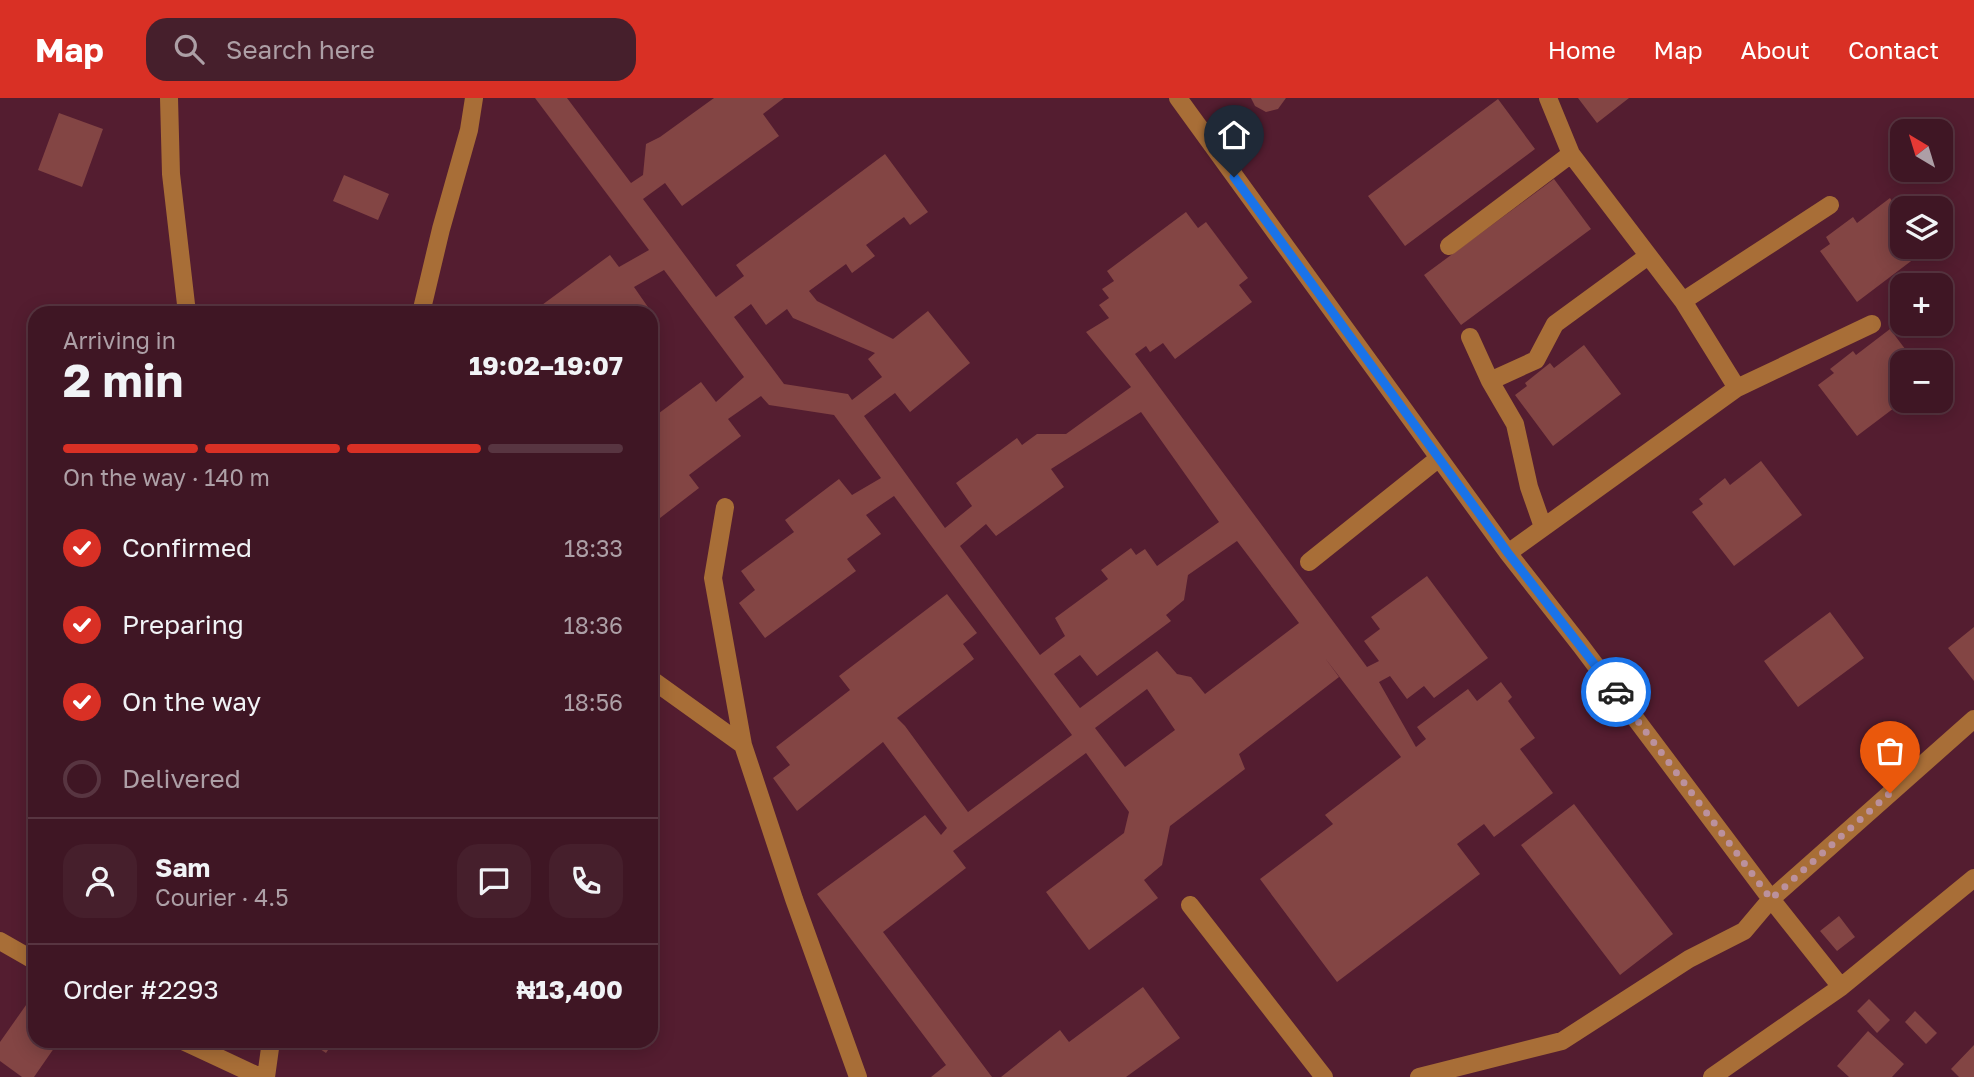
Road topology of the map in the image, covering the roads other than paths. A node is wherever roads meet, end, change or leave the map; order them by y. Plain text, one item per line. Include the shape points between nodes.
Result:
1 (169, 98) edge
2 (474, 98) edge
3 (1178, 98) edge
4 (1548, 98) edge
5 (1571, 154) junction
6 (1830, 205) dead end
7 (1448, 246) dead end
8 (1648, 256) junction
9 (1683, 301) junction
10 (186, 306) edge
11 (423, 306) edge
12 (1872, 324) dead end
13 (1471, 337) dead end
14 (1490, 382) junction
15 (1737, 388) junction
16 (1438, 458) junction
17 (725, 507) dead end
18 (1543, 527) junction
19 (1508, 553) junction
20 (1309, 562) dead end
21 (658, 684) edge
22 (1974, 719) edge
23 (743, 745) junction
24 (1974, 878) edge
25 (1771, 899) junction
26 (1190, 905) dead end
27 (0, 941) edge
28 (28, 957) edge
29 (1841, 987) junction
30 (198, 1048) edge
31 (270, 1048) edge
32 (260, 1077) edge
33 (266, 1077) edge
34 (859, 1077) edge
35 (1324, 1077) edge
36 (1419, 1077) edge
37 (1712, 1077) edge

1 - 10 street via 171,174
2 - 11 street
3 - 16 street
4 - 5 street
5 - 7 street
5 - 8 street
6 - 9 street
8 - 9 street
8 - 14 street via 1555,324 1536,360
9 - 15 street
12 - 15 street
13 - 14 street
14 - 18 street via 1515,424
15 - 18 street
16 - 19 street
16 - 20 street
17 - 23 street via 713,578
18 - 19 street
19 - 25 street
21 - 23 street
22 - 25 street
23 - 34 street
24 - 29 street
25 - 29 street
25 - 36 street via 1744,931 1689,959 1562,1041
26 - 35 street
27 - 28 street
29 - 37 street
30 - 32 street
31 - 33 street

